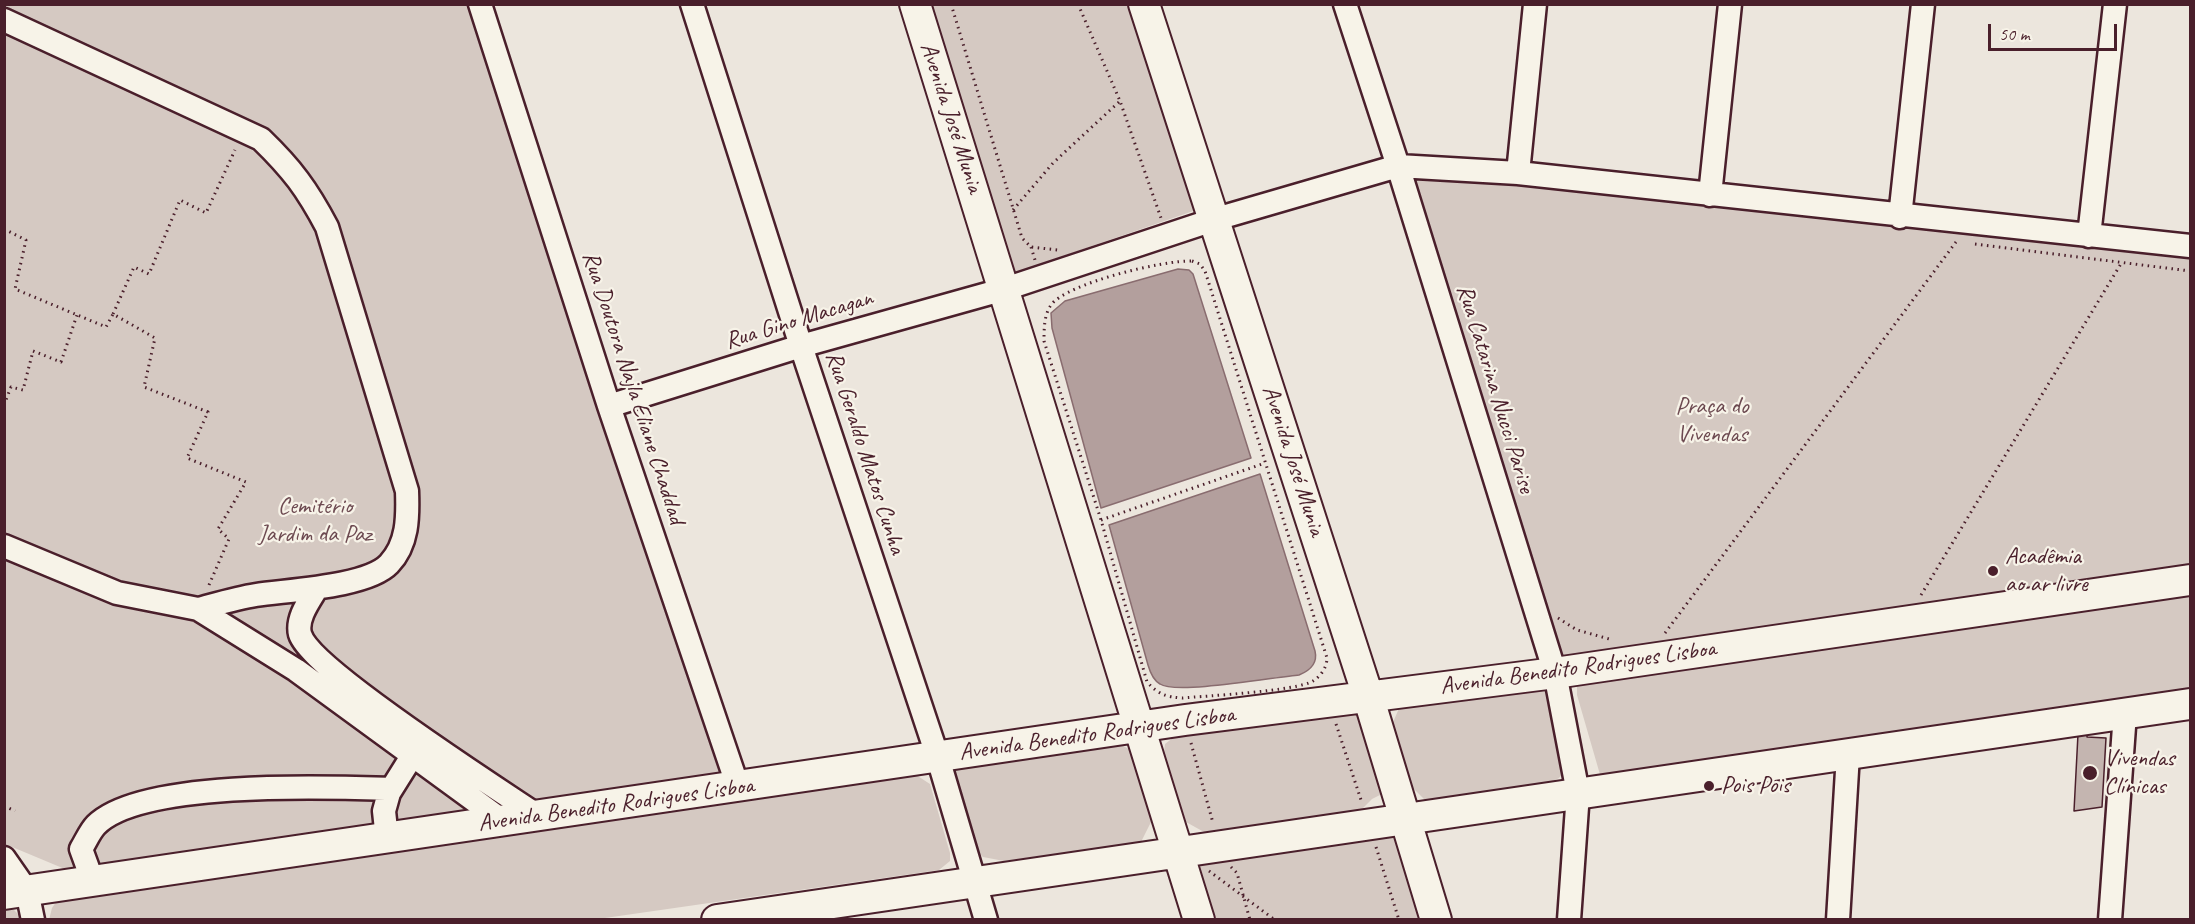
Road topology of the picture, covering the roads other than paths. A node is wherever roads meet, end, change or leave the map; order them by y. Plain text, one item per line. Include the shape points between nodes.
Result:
1 (480, 4) edge
2 (692, 4) edge
3 (915, 4) edge
4 (1144, 4) edge
5 (1345, 4) edge
6 (1535, 4) edge
7 (1730, 4) edge
8 (1923, 4) edge
9 (2115, 4) edge
10 (4, 20) edge
11 (1398, 166) junction
12 (1518, 173) junction
13 (1710, 195) junction
14 (1900, 217) junction
15 (1215, 219) junction
16 (2089, 236) junction
17 (2190, 246) edge
18 (1005, 289) junction
19 (801, 346) junction
20 (609, 406) junction
21 (4, 546) edge
22 (2190, 580) edge
23 (317, 588) junction
24 (198, 609) junction
25 (1555, 673) junction
26 (1368, 696) junction
27 (2190, 704) edge
28 (2125, 713) junction
29 (1140, 727) junction
30 (418, 748) junction
31 (1848, 754) junction
32 (938, 758) junction
33 (738, 788) junction
34 (390, 789) junction
35 (1578, 793) junction
36 (538, 816) junction
37 (1406, 819) junction
38 (504, 822) junction
39 (387, 839) junction
40 (1179, 852) junction
41 (4, 858) edge
42 (976, 881) junction
43 (93, 882) junction
44 (60, 884) junction
45 (16, 892) edge
46 (33, 920) edge
47 (717, 920) edge
48 (986, 920) edge
49 (1199, 920) edge
50 (1436, 920) edge
51 (1569, 920) edge
52 (1838, 920) edge
53 (2109, 920) edge

1 - 20 street, Rua Doutora Najla Eliane Chaddad
2 - 19 street, Rua Geraldo Matos Cunha
3 - 18 main road, Avenida José Munia
4 - 15 main road, Avenida José Munia
5 - 11 street, Rua Catarina Nucci Parise
6 - 12 street
7 - 13 street
8 - 14 street
9 - 16 street
10 - 23 street via 261,139 308,189 327,227 407,491 408,520 401,546 388,566 360,579
11 - 12 street, Rua Gino Macagan
11 - 15 street, Rua Gino Macagan
11 - 25 street, Rua Catarina Nucci Parise
12 - 13 street, Rua Gino Macagan
13 - 14 street, Rua Gino Macagan
14 - 16 street, Rua Gino Macagan
15 - 18 street, Rua Gino Macagan
15 - 26 main road, Avenida José Munia
16 - 17 street, Rua Gino Macagan
18 - 19 street, Rua Gino Macagan
18 - 29 main road, Avenida José Munia
19 - 20 street, Rua Gino Macagan
19 - 32 street, Rua Geraldo Matos Cunha
20 - 33 street, Rua Doutora Najla Eliane Chaddad
21 - 24 street via 117,593
22 - 25 main road, Avenida Benedito Rodrigues Lisboa
23 - 24 street via 254,595
23 - 30 street via 303,612 299,630 304,644
24 - 30 street
25 - 26 main road, Avenida Benedito Rodrigues Lisboa
25 - 35 street, Rua Catarina Nucci Parise
26 - 29 main road, Avenida Benedito Rodrigues Lisboa via 1324,689 1176,708
26 - 37 main road, Avenida José Munia
27 - 28 main road
28 - 31 main road
28 - 53 street
29 - 32 main road, Avenida Benedito Rodrigues Lisboa
29 - 40 main road, Avenida José Munia
30 - 34 street
30 - 36 street
30 - 38 street
31 - 35 main road
31 - 52 street
32 - 33 main road, Avenida Benedito Rodrigues Lisboa
32 - 42 street, Rua Geraldo Matos Cunha
33 - 36 main road, Avenida Benedito Rodrigues Lisboa
34 - 39 street via 384,812
34 - 43 street via 312,787 200,792 142,803 96,825 81,849
35 - 37 main road
35 - 51 street, Rua Catarina Nucci Parise
36 - 38 main road, Avenida Benedito Rodrigues Lisboa
37 - 40 main road
37 - 50 main road, Avenida José Munia
38 - 39 main road, Avenida Benedito Rodrigues Lisboa
39 - 43 main road, Avenida Benedito Rodrigues Lisboa
40 - 42 main road
40 - 49 main road, Avenida José Munia
41 - 44 street
41 - 45 street
42 - 47 main road
42 - 48 street, Rua Geraldo Matos Cunha
43 - 44 main road, Avenida Benedito Rodrigues Lisboa
44 - 45 main road, Avenida Benedito Rodrigues Lisboa
45 - 46 street

